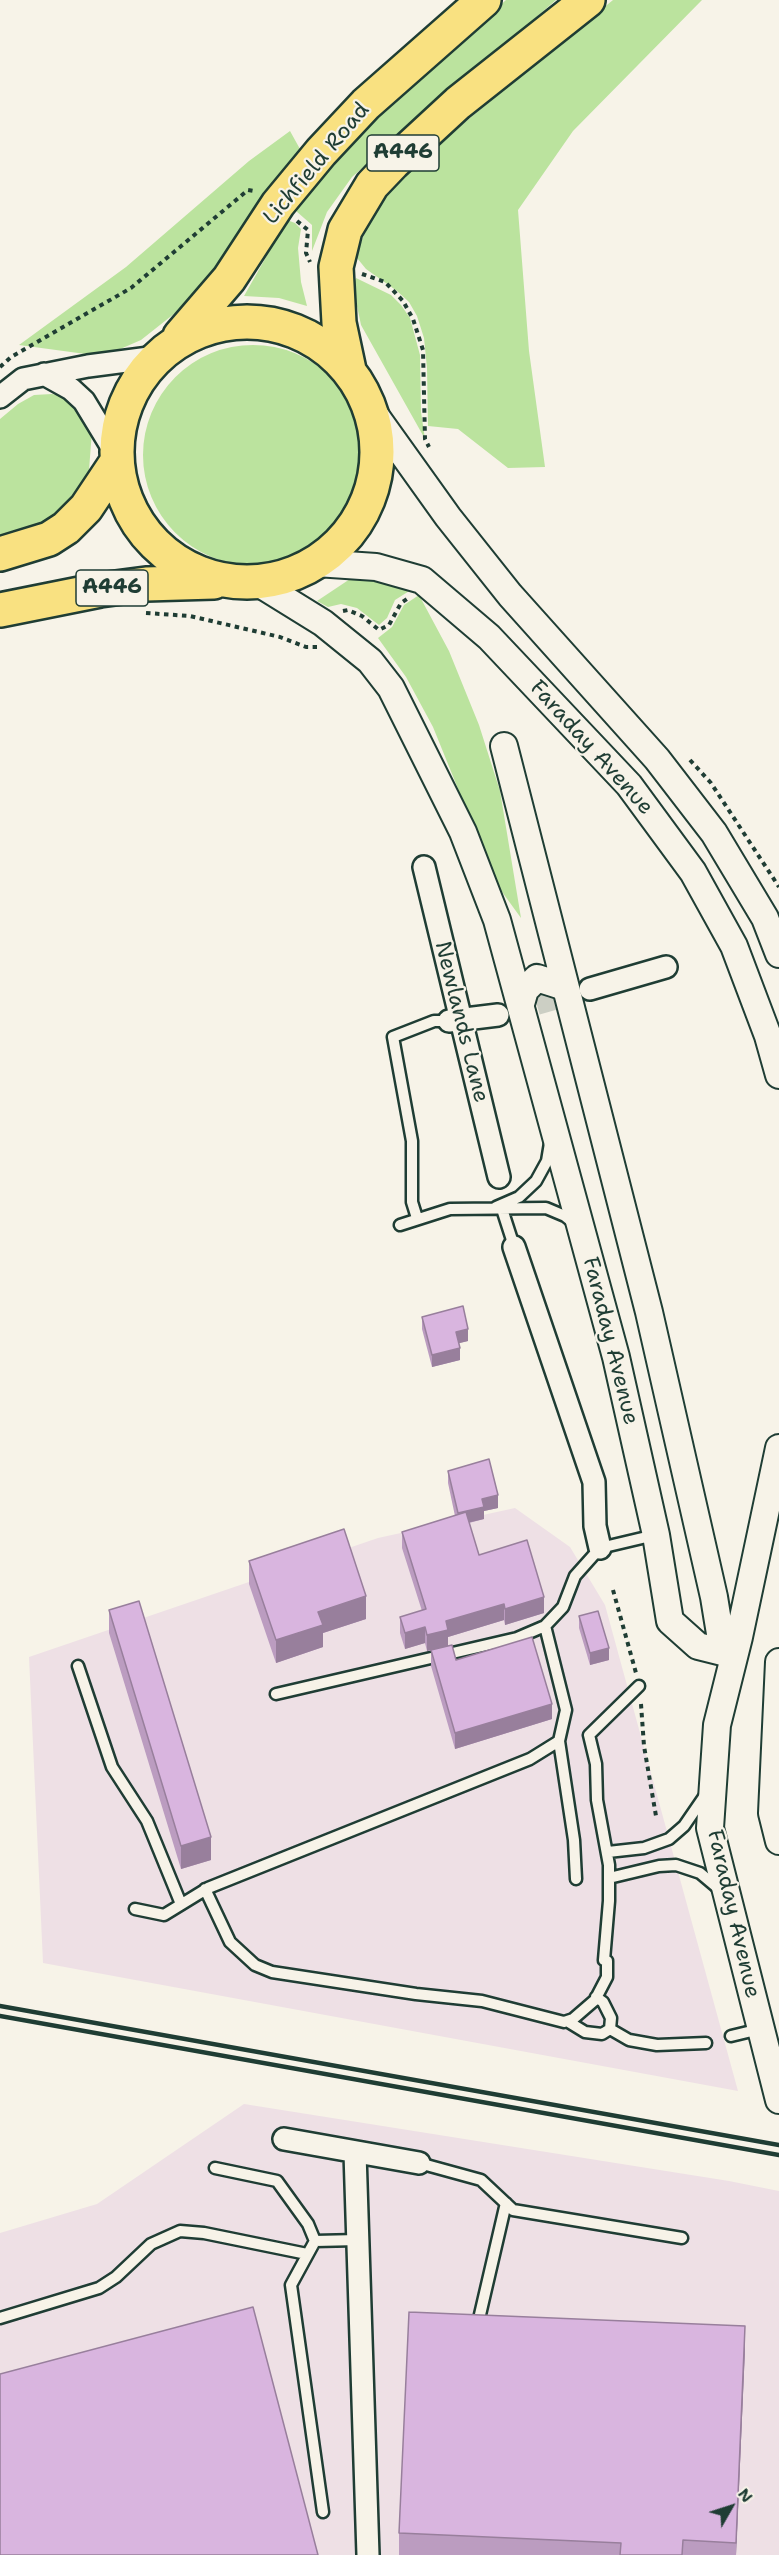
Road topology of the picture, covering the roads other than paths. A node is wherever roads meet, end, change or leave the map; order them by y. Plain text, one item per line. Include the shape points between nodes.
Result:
1 (484, 0) edge
2 (588, 0) edge
3 (164, 352) junction
4 (349, 370) junction
5 (44, 374) junction
6 (0, 397) edge
7 (370, 408) junction
8 (116, 458) junction
9 (0, 554) edge
10 (316, 563) junction
11 (225, 581) junction
12 (260, 584) junction
13 (0, 610) edge
14 (504, 746) dead end
15 (424, 867) dead end
16 (779, 954) edge
17 (666, 967) dead end
18 (579, 990) junction
19 (521, 1004) junction
20 (498, 1016) tunnel mouth
21 (455, 1021) junction
22 (779, 1076) edge
23 (555, 1126) junction
24 (499, 1177) dead end
25 (490, 1209) junction
26 (502, 1209) junction
27 (417, 1218) junction
28 (400, 1225) dead end
29 (583, 1230) junction
30 (514, 1243) joint
31 (779, 1448) edge
32 (656, 1535) junction
33 (600, 1548) junction
34 (546, 1626) junction
35 (729, 1653) junction
36 (779, 1662) edge
37 (78, 1666) dead end
38 (639, 1686) road end
39 (276, 1694) dead end
40 (559, 1742) junction
41 (712, 1780) junction
42 (779, 1841) edge
43 (608, 1852) junction
44 (609, 1878) junction
45 (576, 1879) dead end
46 (205, 1889) junction
47 (728, 1901) junction
48 (181, 1904) junction
49 (135, 1909) dead end
50 (596, 1997) junction
51 (567, 2021) junction
52 (610, 2029) junction
53 (760, 2029) junction
54 (731, 2036) dead end
55 (706, 2043) dead end
56 (779, 2100) edge
57 (284, 2139) dead end
58 (355, 2153) junction
59 (419, 2163) joint
60 (215, 2168) dead end
61 (506, 2203) junction
62 (682, 2238) dead end
63 (358, 2240) junction
64 (315, 2241) junction
65 (307, 2254) junction
66 (0, 2318) edge
67 (479, 2319) edge
68 (322, 2512) dead end
69 (369, 2555) edge

1 - 3 highway, Lichfield Road / A446 via 366,104 321,152 278,204 229,279
2 - 4 highway, A446 via 458,103 393,162 367,193 345,230 336,267 339,323
3 - 4 highway via 191,334 218,324 244,321 300,332
3 - 5 street
3 - 8 highway, Lichfield Road via 136,382 122,414
4 - 7 highway
5 - 6 street via 23,379
5 - 8 street via 84,401
7 - 10 highway via 378,453 371,492 365,509 335,549
7 - 16 street, Faraday Avenue via 448,518 510,595 657,759 714,833 765,918
8 - 9 highway via 86,508 66,528 49,539
8 - 11 highway via 128,507 157,546 176,562
10 - 12 highway
10 - 22 street, Faraday Avenue via 376,567 427,583 489,637 629,785 693,872 734,946
11 - 12 highway
11 - 13 highway, A446 via 112,588
12 - 19 street, Faraday Avenue via 331,629 370,662 391,688 463,832 497,920
14 - 18 street, Faraday Avenue
15 - 21 street, Newlands Lane
17 - 18 street
18 - 19 street via 537,978 525,990
18 - 35 street, Faraday Avenue
19 - 23 street, Faraday Avenue
20 - 21 street
21 - 24 street, Newlands Lane
21 - 27 lane via 434,1021 393,1037 412,1141 412,1202
23 - 25 lane via 547,1161 536,1181 519,1197
23 - 29 street, Faraday Avenue
25 - 26 lane
25 - 27 lane via 450,1209
26 - 29 lane via 546,1208
26 - 30 lane
27 - 28 lane
29 - 32 street, Faraday Avenue
30 - 33 street via 594,1482
31 - 35 street, Faraday Avenue
32 - 33 lane
32 - 35 street, Faraday Avenue via 670,1621 698,1646
33 - 34 lane via 575,1576 563,1607
34 - 39 lane via 517,1638
34 - 40 lane via 566,1710
35 - 41 street, Faraday Avenue
36 - 42 street via 772,1803
37 - 48 lane via 112,1767 147,1821
38 - 43 lane via 589,1735
40 - 45 lane
40 - 46 lane via 530,1759
41 - 43 lane via 676,1834 660,1844
41 - 47 street, Faraday Avenue via 710,1828
43 - 44 lane
44 - 47 lane via 676,1865 700,1873
44 - 50 lane via 603,1960 608,1961 607,1977
46 - 48 lane
46 - 51 lane via 230,1942 255,1965 272,1972 482,2001
47 - 53 street, Faraday Avenue
48 - 49 lane via 164,1914
50 - 51 lane
50 - 52 lane via 611,2018
51 - 52 lane via 585,2032 602,2034
52 - 55 lane via 629,2040 657,2045
53 - 54 lane
53 - 56 street, Faraday Avenue
57 - 58 street
58 - 59 street
58 - 63 street
59 - 61 lane via 481,2180
60 - 64 lane via 277,2181 308,2224
61 - 62 lane via 513,2210
61 - 67 lane
63 - 64 lane
63 - 69 street
64 - 65 lane
65 - 66 lane via 180,2231 151,2244 99,2288
65 - 68 lane via 291,2284

